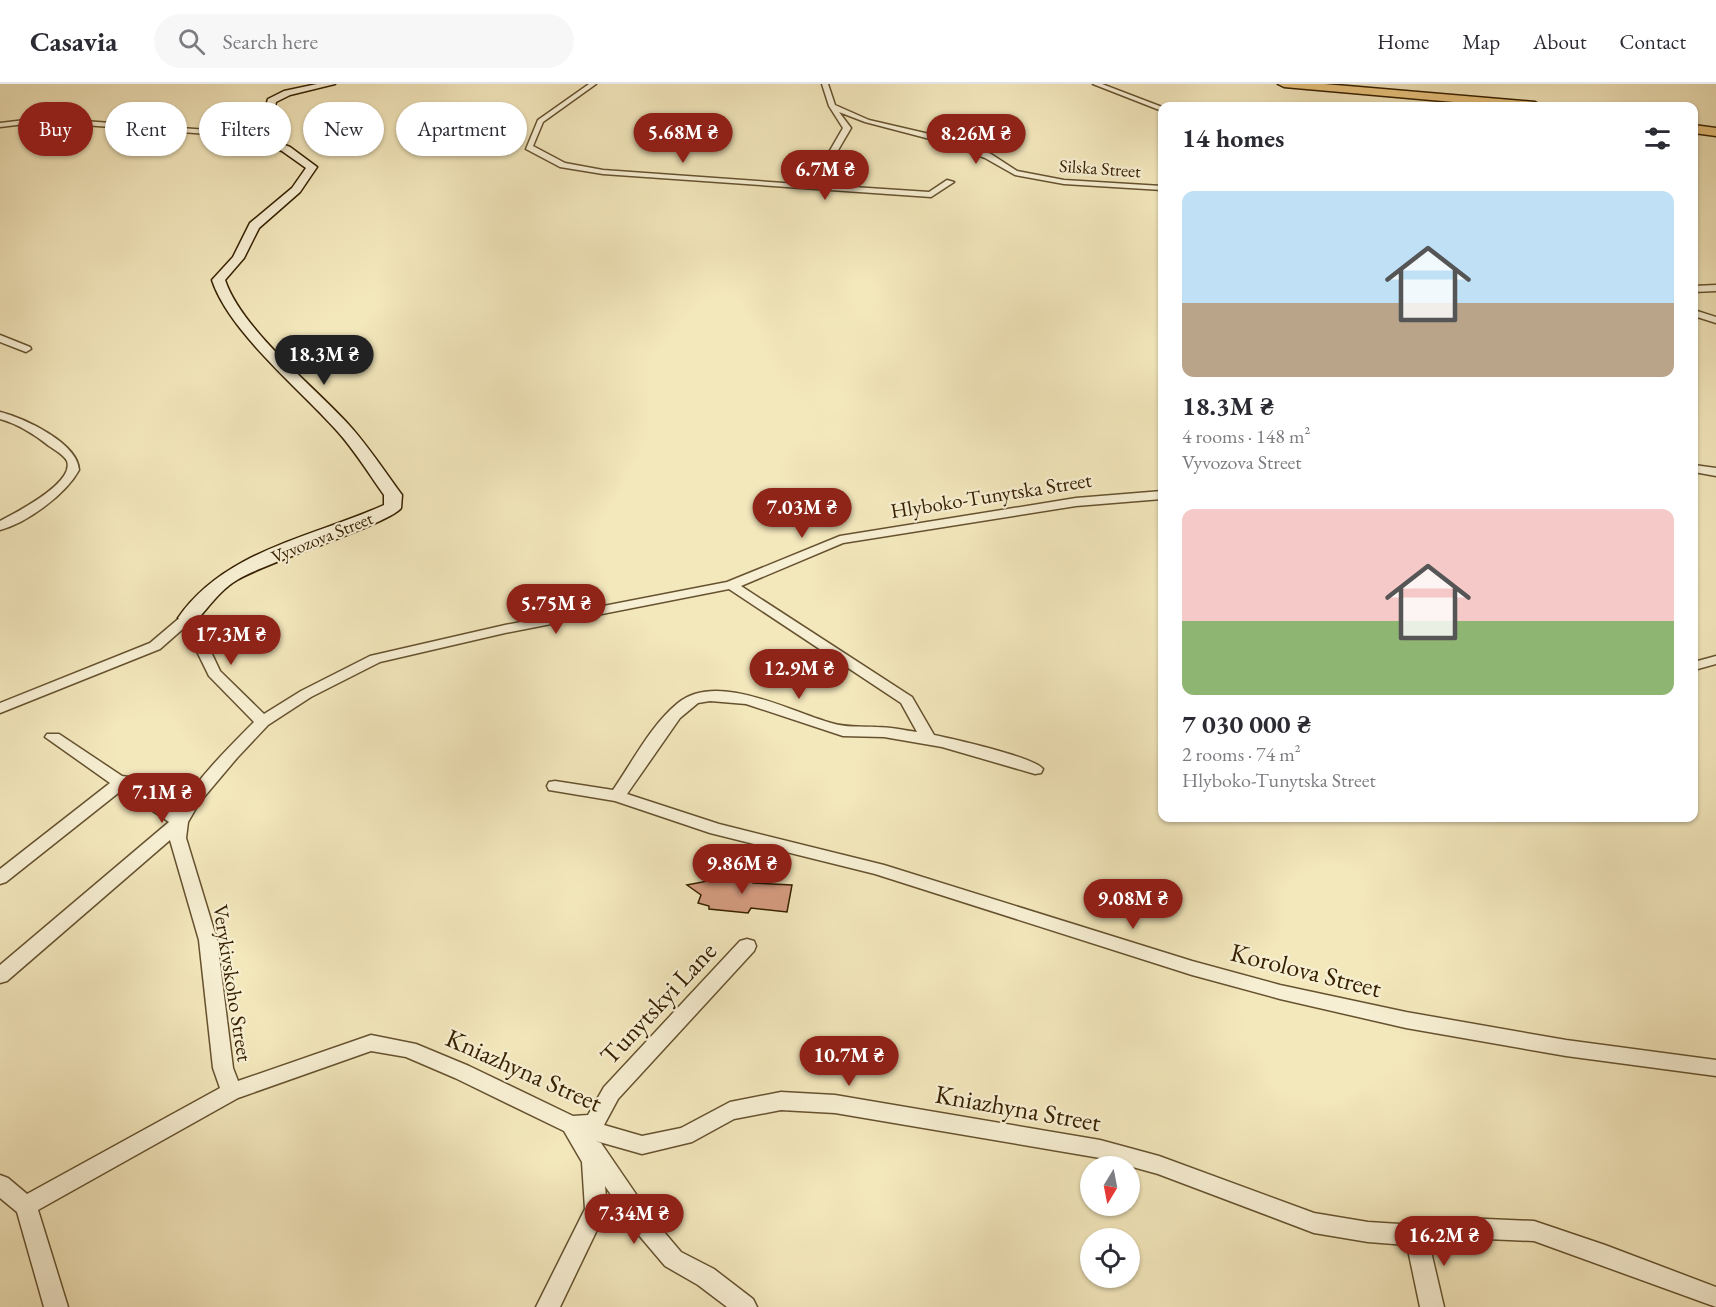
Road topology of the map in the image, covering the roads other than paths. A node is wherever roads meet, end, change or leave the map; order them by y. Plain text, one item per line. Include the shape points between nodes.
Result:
1 (330, 84) edge
2 (593, 84) edge
3 (825, 84) edge
4 (1096, 84) edge
5 (1284, 84) edge
6 (271, 102) edge
7 (1489, 102) edge
8 (832, 106) junction
9 (1158, 107) edge
10 (0, 125) edge
11 (1698, 130) edge
12 (199, 131) edge
13 (1716, 132) edge
14 (291, 152) edge
15 (950, 182) dead end
16 (800, 186) junction
17 (1158, 188) edge
18 (1716, 288) edge
19 (1698, 289) edge
20 (1698, 314) edge
21 (1716, 320) edge
22 (0, 338) edge
23 (26, 349) dead end
24 (0, 415) edge
25 (1698, 470) edge
26 (1716, 472) edge
27 (1158, 495) edge
28 (0, 526) edge
29 (731, 585) junction
30 (188, 618) junction
31 (1716, 660) edge
32 (1698, 665) edge
33 (0, 708) edge
34 (263, 722) junction
35 (53, 737) dead end
36 (928, 739) junction
37 (1035, 769) dead end
38 (123, 781) junction
39 (555, 786) dead end
40 (617, 796) junction
41 (180, 822) junction
42 (0, 878) edge
43 (747, 946) dead end
44 (0, 976) edge
45 (1716, 1068) edge
46 (231, 1092) junction
47 (571, 1125) junction
48 (0, 1185) edge
49 (26, 1206) junction
50 (1416, 1235) junction
51 (1716, 1298) edge
52 (56, 1307) edge
53 (548, 1307) edge
54 (745, 1307) edge
55 (1432, 1307) edge

1 - 6 street via 287,93
2 - 16 street via 540,121 530,147 563,165 603,172
3 - 8 street
4 - 9 street
5 - 7 highway
8 - 16 street via 847,128 824,167
8 - 17 street, Silska Street via 867,121 952,142 988,156 1015,173 1064,182
10 - 12 street via 42,120
11 - 13 highway
14 - 30 street, Vyvozova Street via 312,167 296,190 254,226 238,258 218,280 224,298 274,358 344,429 393,495 392,508 228,577
15 - 16 street via 931,195
18 - 19 street
20 - 21 street
22 - 23 street
24 - 28 street via 43,436 73,462 74,472 33,508
25 - 26 street
27 - 29 street, Hlyboko-Tunytska Street via 1076,502 840,540
29 - 34 street via 375,659 306,694
29 - 36 street via 907,700
30 - 33 street, Vyvozova Street via 155,646
30 - 34 street via 214,673
31 - 32 street
34 - 41 street via 216,772
35 - 38 street
36 - 37 street via 985,751
36 - 40 street via 844,731 742,699 706,696 690,700 668,724
38 - 41 street
38 - 42 street
39 - 40 street, Korolova Street
40 - 45 street, Korolova Street via 716,829 878,869 1280,992 1497,1036
41 - 44 street
41 - 46 street, Verykivskoho Street via 178,838 208,940 223,1068
43 - 47 street, Tunytskyi Lane via 611,1093 594,1123
46 - 47 street, Kniazhyna Street via 371,1043 409,1050
46 - 49 street, Kniazhyna Street
47 - 50 street, Kniazhyna Street via 642,1145 685,1136 730,1111 780,1101 835,1104 1100,1149 1158,1165 1314,1223
47 - 53 street via 593,1160 596,1209
47 - 54 street via 583,1133 645,1226 673,1259 706,1277
48 - 49 street
49 - 52 street
50 - 51 street, Kniazhyna Street via 1464,1228 1534,1231
50 - 55 street

